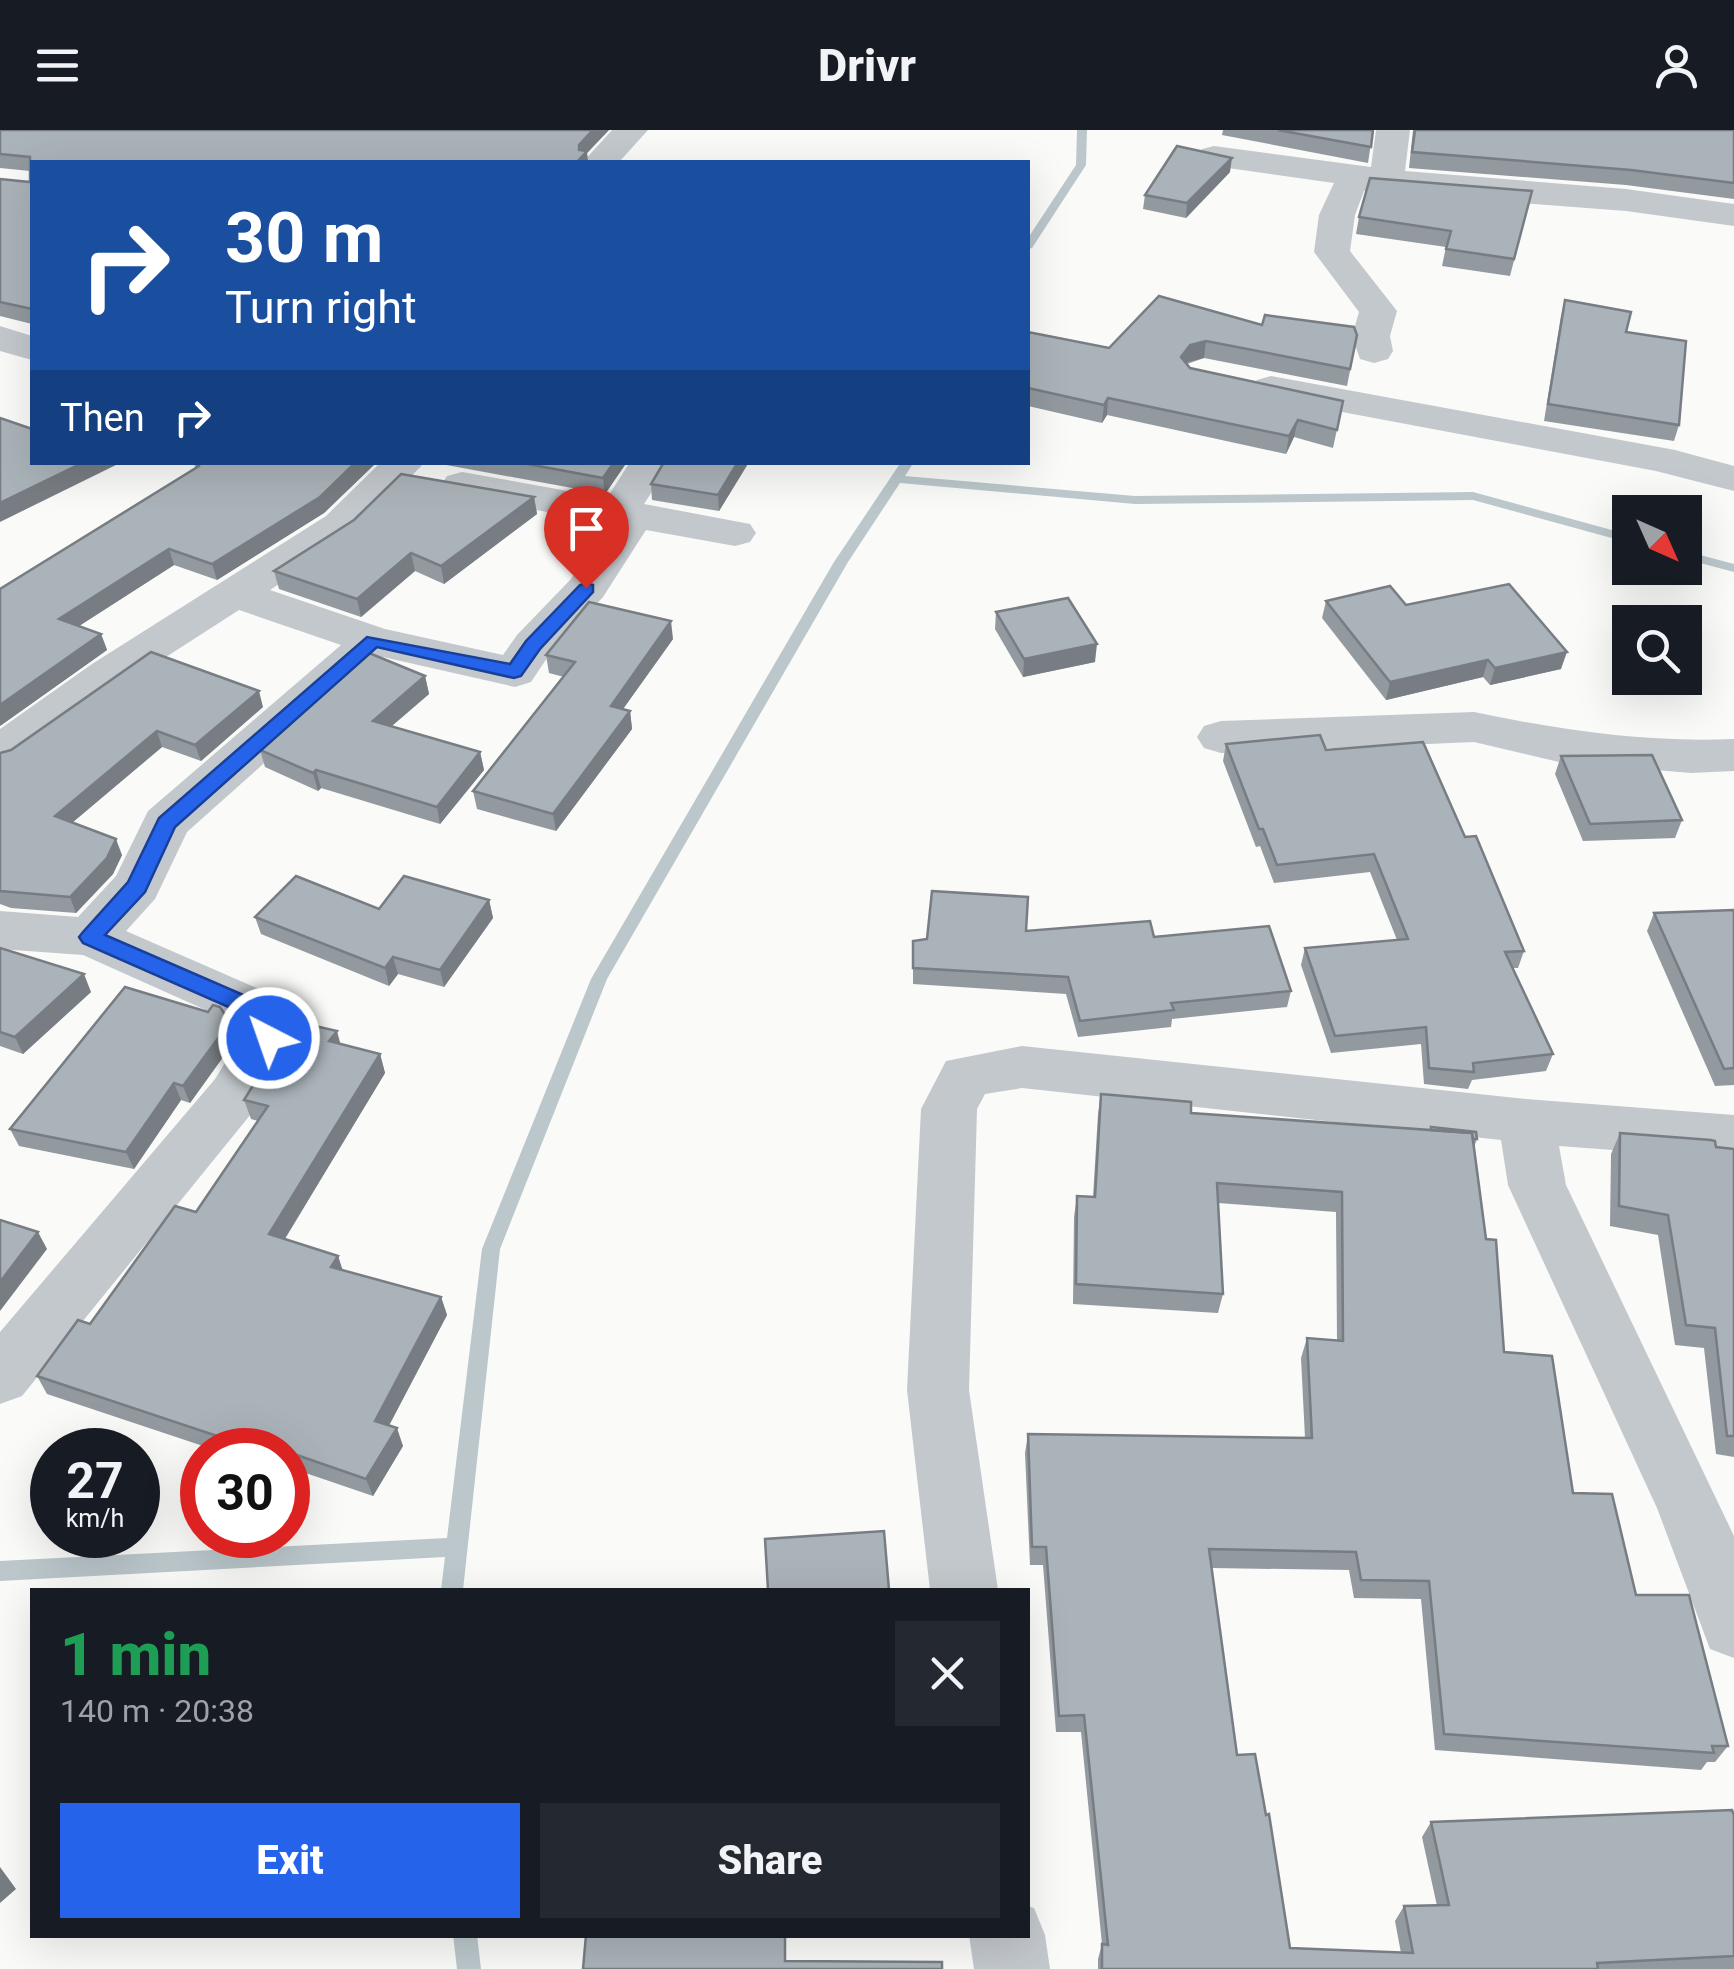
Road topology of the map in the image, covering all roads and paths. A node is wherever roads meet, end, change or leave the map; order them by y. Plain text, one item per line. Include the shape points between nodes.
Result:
1 (631, 130) edge
2 (1393, 130) edge
3 (1214, 156) edge
4 (602, 160) edge
5 (1387, 180) junction
6 (1734, 214) edge
7 (0, 338) edge
8 (30, 348) edge
9 (1374, 351) dead end
10 (1242, 382) edge
11 (649, 465) edge
12 (1727, 466) edge
13 (400, 468) edge
14 (626, 514) junction
15 (735, 533) dead end
16 (234, 594) junction
17 (374, 641) junction
18 (1221, 737) dead end
19 (0, 752) edge
20 (1734, 755) edge
21 (0, 930) edge
22 (90, 937) junction
23 (1526, 1121) junction
24 (1734, 1137) edge
25 (0, 1377) edge
26 (964, 1588) edge
27 (1734, 1626) edge
28 (1008, 1938) edge
29 (1012, 1969) edge

1 - 4 street
2 - 5 street
3 - 5 street
5 - 6 street
5 - 9 street via 1353,181 1332,240 1332,252 1378,311
7 - 8 street
10 - 12 street
11 - 14 street
13 - 14 street
13 - 16 street via 341,525
14 - 15 street
14 - 17 street via 586,588 514,672
16 - 17 street
16 - 19 street
17 - 22 street via 166,823 137,886
18 - 20 street via 1474,727 1559,746
21 - 22 street
22 - 25 street via 248,1006 269,1038 235,1094
23 - 24 street
23 - 26 street via 1022,1067 966,1076 949,1109 938,1390
23 - 27 street via 1537,1185 1690,1506
28 - 29 street

